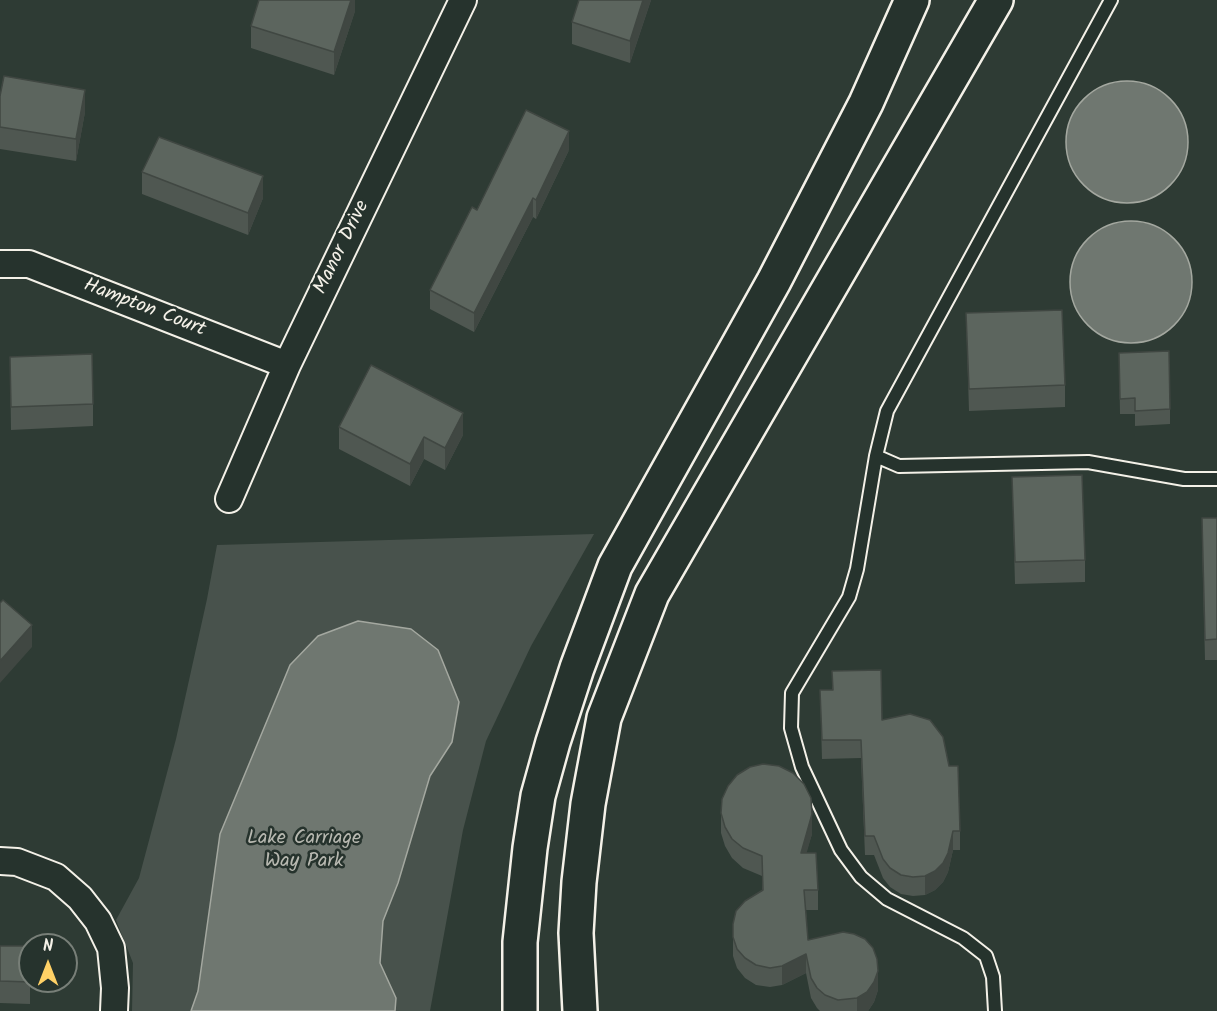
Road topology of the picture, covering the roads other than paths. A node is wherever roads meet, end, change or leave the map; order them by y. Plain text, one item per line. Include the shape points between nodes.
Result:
1 (463, 0) edge
2 (912, 0) edge
3 (996, 0) edge
4 (1111, 0) edge
5 (0, 264) edge
6 (287, 365) junction
7 (876, 456) junction
8 (1217, 479) edge
9 (229, 499) dead end
10 (0, 861) edge
11 (114, 1011) edge
12 (520, 1011) edge
13 (580, 1011) edge
14 (995, 1011) edge

1 - 6 street, Manor Drive
2 - 12 highway via 867,103 774,281 615,566 577,668 538,796 520,942
3 - 13 highway via 652,594 604,718 588,804 577,923
4 - 7 lane via 887,411
5 - 6 street, Hampton Court via 29,264
6 - 9 street, Manor Drive
7 - 8 lane via 899,466 1088,462 1184,479
7 - 14 lane via 849,597 792,693 791,728 802,767 848,859 861,877 887,899 963,938 986,956 993,977
10 - 11 street via 17,862 56,877 98,921 111,948

